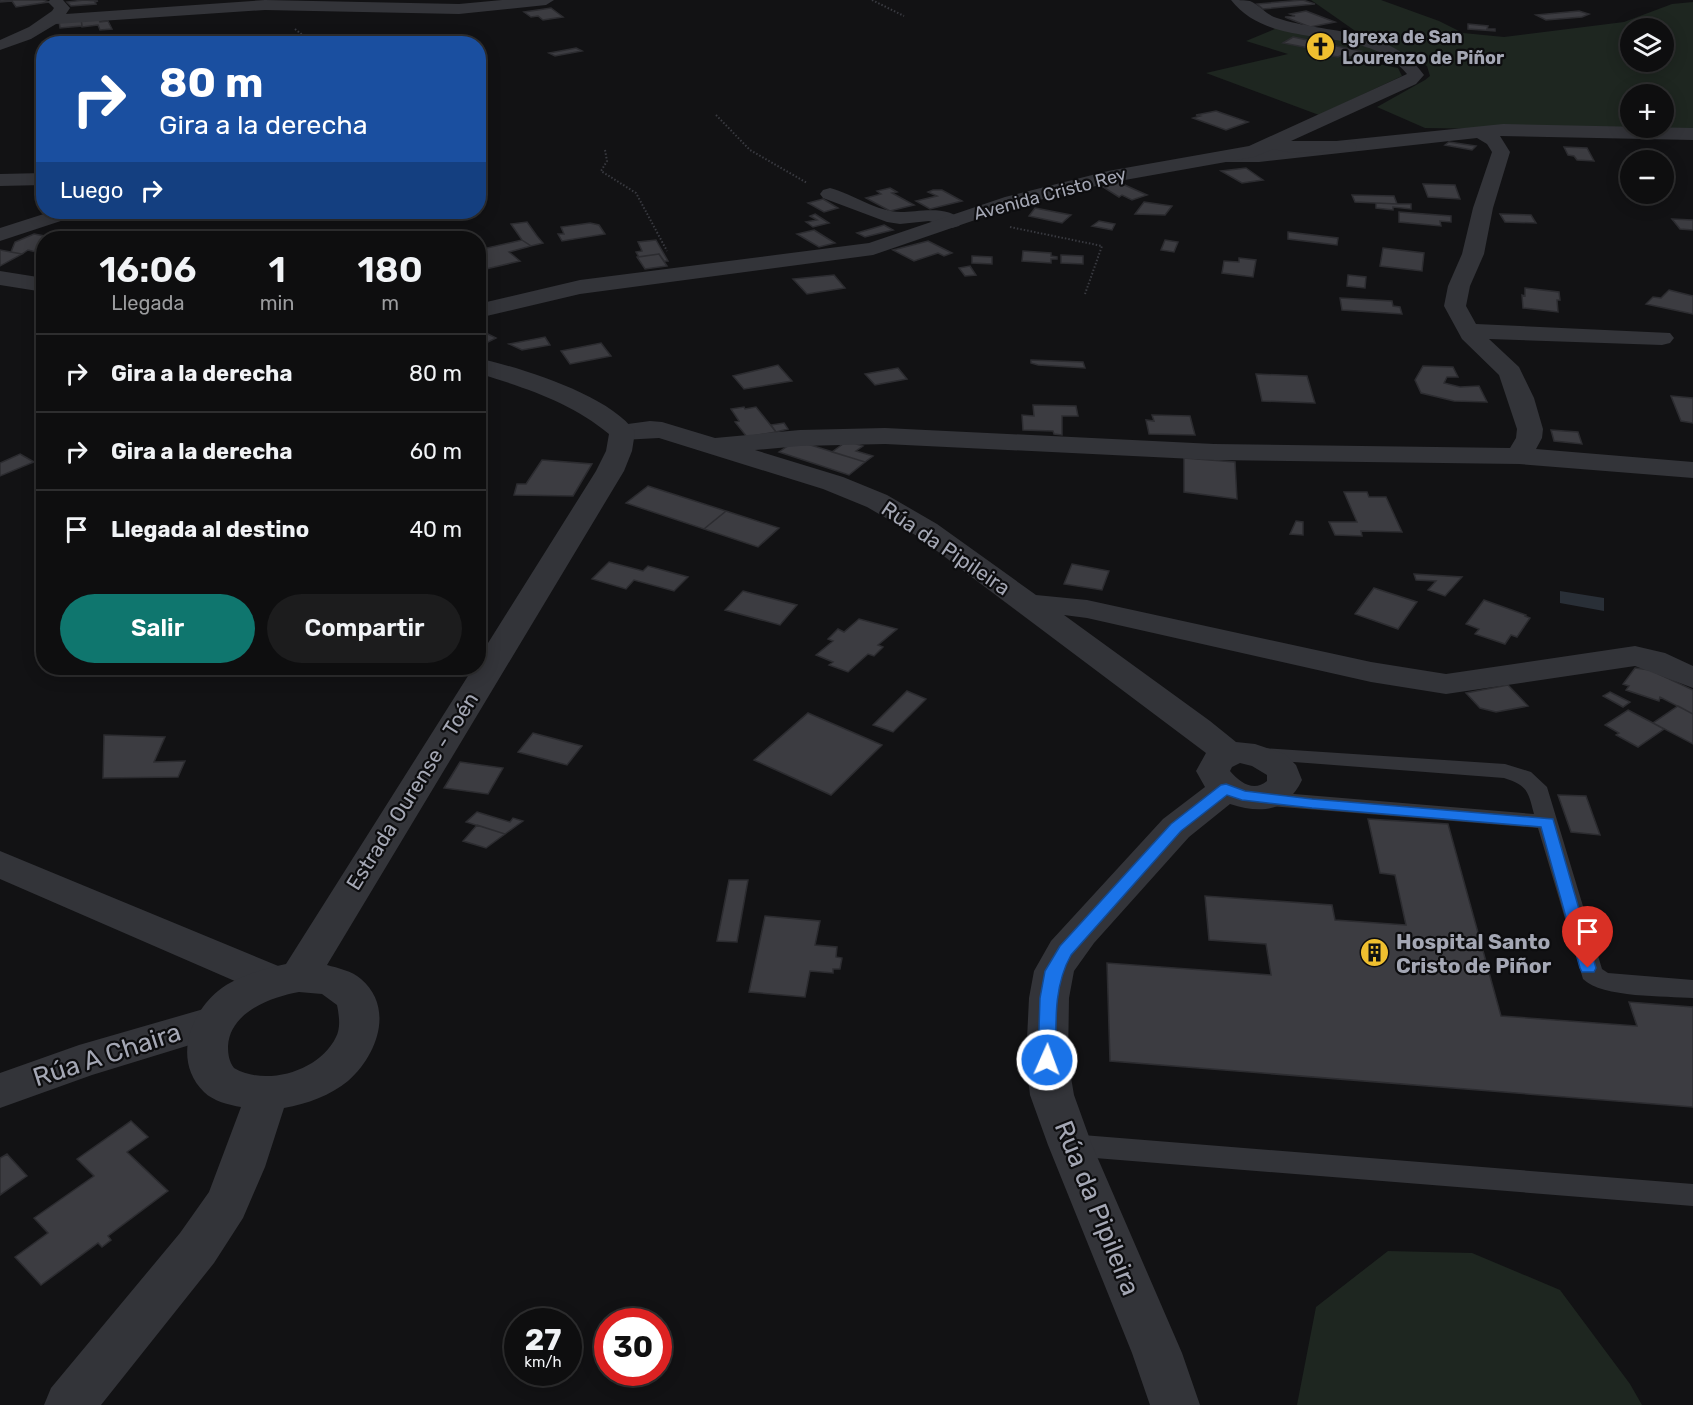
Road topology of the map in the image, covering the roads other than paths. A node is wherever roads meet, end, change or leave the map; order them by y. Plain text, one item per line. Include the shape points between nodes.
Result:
1 (49, 0) edge
2 (546, 0) edge
3 (1239, 0) edge
4 (54, 19) junction
5 (0, 45) edge
6 (1480, 132) junction
7 (1693, 134) edge
8 (1273, 143) junction
9 (1348, 147) junction
10 (1228, 158) junction
11 (36, 179) edge
12 (0, 180) edge
13 (830, 194) road end
14 (960, 218) junction
15 (49, 219) edge
16 (0, 236) edge
17 (0, 279) edge
18 (36, 284) edge
19 (486, 309) edge
20 (1468, 332) junction
21 (1662, 338) dead end
22 (486, 369) edge
23 (622, 432) junction
24 (714, 446) junction
25 (1519, 456) junction
26 (1693, 470) edge
27 (1028, 604) junction
28 (486, 665) edge
29 (480, 675) edge
30 (1693, 678) edge
31 (1240, 773) junction
32 (1547, 822) junction
33 (0, 864) edge
34 (286, 979) junction
35 (1693, 989) edge
36 (214, 1022) junction
37 (0, 1091) edge
38 (268, 1093) junction
39 (1070, 1145) junction
40 (1693, 1195) edge
41 (69, 1405) edge
42 (1174, 1405) edge

1 - 4 street via 62,7
2 - 4 street via 459,9 265,5
3 - 8 street, Avenida Cristo Rey via 1271,22 1389,50 1416,75
4 - 5 street
6 - 7 street via 1526,129
6 - 9 street
6 - 20 street via 1495,141 1501,152 1473,254 1455,302
8 - 9 street
8 - 10 street, Avenida Cristo Rey
9 - 10 street
10 - 14 street, Avenida Cristo Rey via 1108,177
11 - 12 street
13 - 14 street via 887,216
14 - 19 street, Avenida Cristo Rey via 861,251 556,291
15 - 16 street
17 - 18 street
20 - 21 street
20 - 25 street via 1504,364 1521,398 1530,429
22 - 23 street via 587,405
23 - 24 street, Rúa da Pipileira via 662,430
23 - 28 street, Estrada Ourense - Toén via 619,452 610,471
24 - 25 street via 869,435 1203,452
24 - 27 street, Rúa da Pipileira via 877,501 927,530
25 - 26 street
27 - 30 street via 1087,609 1371,672 1446,684 1635,657 1654,660
27 - 31 street, Rúa da Pipileira via 1198,728
29 - 34 street, Estrada Ourense - Toén
31 - 32 lane
31 - 32 lane via 1505,771 1524,777 1537,787
31 - 39 street, Rúa da Pipileira via 1176,828 1080,933 1054,971 1047,1060 1052,1095
32 - 35 lane via 1590,973 1606,982
33 - 34 street via 138,925
34 - 36 street via 243,995
34 - 38 street via 323,979 344,987 356,1002 362,1020 357,1040 344,1059 296,1089
36 - 37 street, Rúa A Chaira via 77,1062
36 - 38 street via 206,1040 205,1057 212,1072 226,1084 245,1092
38 - 41 street via 226,1204 197,1248
39 - 40 lane
39 - 42 street, Rúa da Pipileira via 1157,1353

